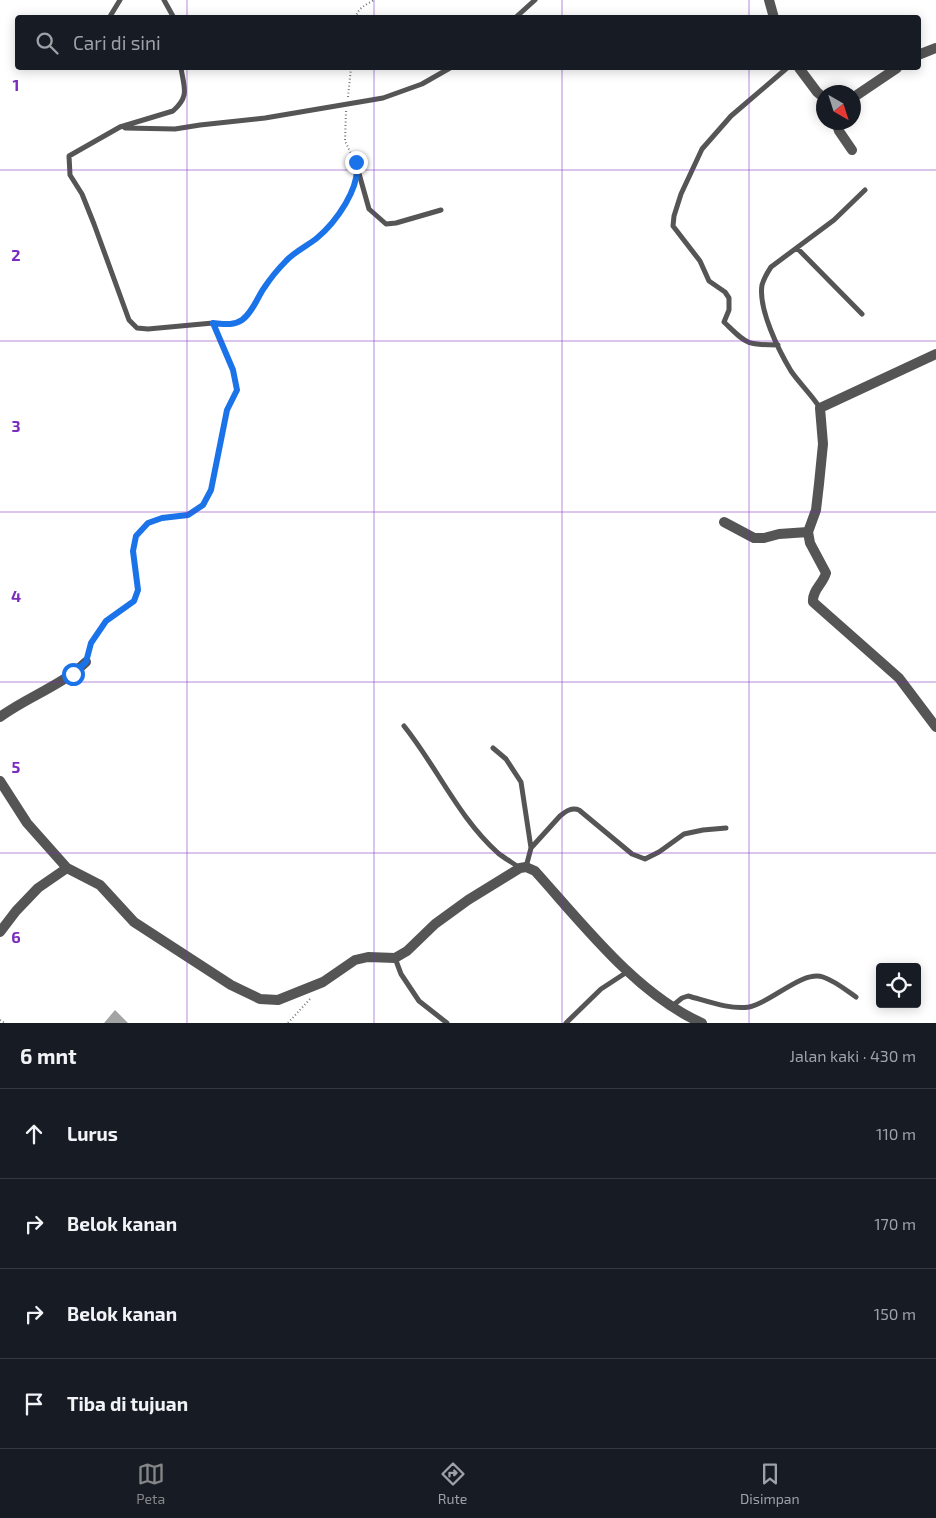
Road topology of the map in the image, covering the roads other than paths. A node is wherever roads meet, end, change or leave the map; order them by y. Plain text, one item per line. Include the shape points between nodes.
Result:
1 (120, 0) edge
2 (164, 0) edge
3 (535, 0) edge
4 (769, 0) edge
5 (111, 15) edge
6 (172, 15) edge
7 (518, 15) edge
8 (773, 15) edge
9 (936, 48) edge
10 (921, 54) edge
11 (181, 70) edge
12 (446, 70) edge
13 (785, 70) edge
14 (800, 70) edge
15 (894, 70) edge
16 (816, 91) edge
17 (861, 92) edge
18 (120, 127) junction
19 (839, 130) edge
20 (852, 150) dead end
21 (358, 170) road end
22 (865, 190) dead end
23 (441, 210) dead end
24 (797, 248) junction
25 (862, 314) dead end
26 (213, 323) road end
27 (778, 345) junction
28 (936, 354) edge
29 (820, 408) junction
30 (724, 522) dead end
31 (808, 532) junction
32 (86, 662) road end
33 (0, 717) edge
34 (404, 726) dead end
35 (936, 728) edge
36 (493, 748) dead end
37 (0, 782) edge
38 (726, 828) dead end
39 (531, 848) junction
40 (523, 867) junction
41 (67, 868) junction
42 (0, 932) edge
43 (395, 958) junction
44 (627, 972) junction
45 (856, 997) dead end
46 (670, 1007) junction
47 (447, 1023) edge
48 (566, 1023) edge
49 (702, 1023) edge

1 - 5 lane
2 - 6 lane
3 - 7 lane
4 - 8 street
9 - 10 street
11 - 18 lane via 185,97 180,105 173,111
12 - 18 lane via 422,84 383,98 347,105 175,130
13 - 27 lane via 731,116 702,149 681,194 673,226 700,261 710,281 729,298 724,322 746,342
14 - 16 street
15 - 17 street
18 - 26 lane via 69,156 70,175 82,194 129,320 137,328 148,329
19 - 20 street
21 - 23 lane via 369,209 386,224
22 - 24 lane via 834,220
24 - 25 lane
24 - 27 lane via 770,267 762,286 766,314
27 - 29 lane via 792,372
28 - 29 street
29 - 31 street via 823,444 816,510
30 - 31 street via 754,538
31 - 35 street via 810,543 826,573 813,595 813,602 900,678
32 - 33 street via 73,674
34 - 40 lane via 465,817 498,853
36 - 39 lane via 506,759 521,782
37 - 41 street via 27,824
38 - 39 lane via 684,834 644,859 632,854 575,808 560,816
39 - 40 lane
40 - 43 street via 468,900
40 - 44 street via 535,871
41 - 42 street via 38,888
41 - 43 street via 100,885 134,922 231,985 260,999 278,1000 322,982 355,960
43 - 47 lane via 401,974 419,1001
44 - 46 street
44 - 48 lane via 601,989
45 - 46 lane via 815,975 750,1007 733,1007 688,996
46 - 49 street

